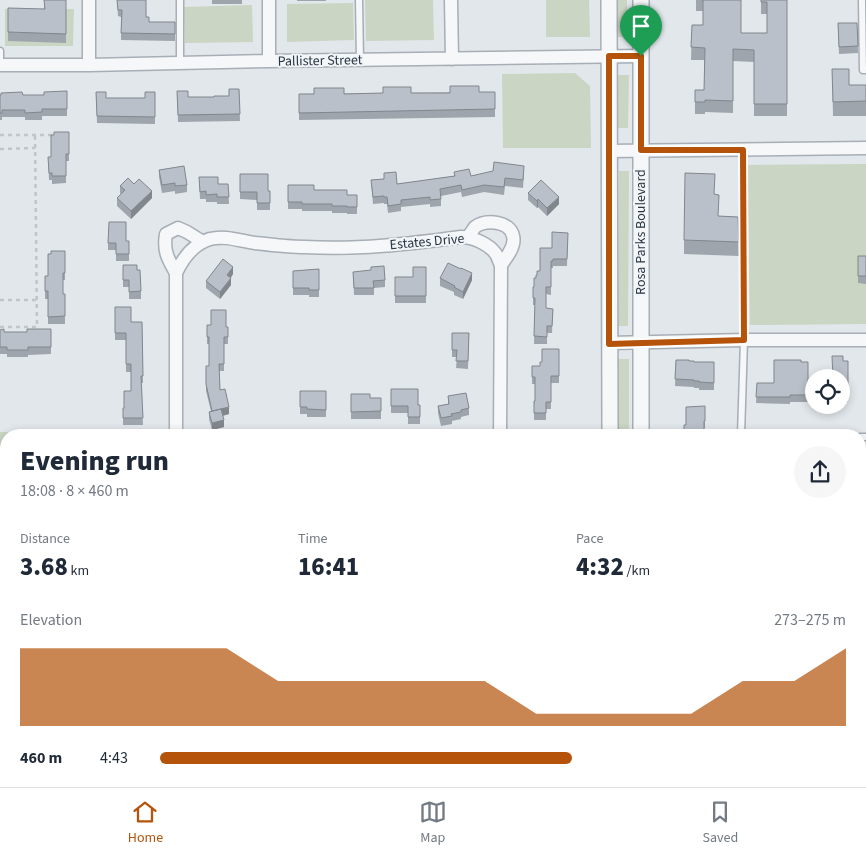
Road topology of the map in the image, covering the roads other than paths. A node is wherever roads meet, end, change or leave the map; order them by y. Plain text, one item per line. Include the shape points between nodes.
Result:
1 (89, 0) edge
2 (180, 0) edge
3 (269, 0) edge
4 (359, 0) edge
5 (451, 0) edge
6 (609, 0) edge
7 (641, 0) edge
8 (862, 0) edge
9 (0, 51) edge
10 (609, 56) junction
11 (641, 56) junction
12 (452, 59) junction
13 (360, 60) junction
14 (269, 61) junction
15 (180, 63) junction
16 (0, 65) edge
17 (89, 65) junction
18 (866, 70) edge
19 (866, 148) edge
20 (609, 150) junction
21 (641, 150) junction
22 (743, 150) junction
23 (468, 237) junction
24 (203, 242) junction
25 (501, 265) junction
26 (176, 273) junction
27 (744, 340) junction
28 (866, 340) edge
29 (609, 344) junction
30 (641, 344) junction
31 (175, 429) edge
32 (500, 429) edge
33 (610, 429) edge
34 (641, 429) edge
35 (742, 429) edge

1 - 17 street
2 - 15 lane
3 - 14 street
4 - 13 lane
5 - 12 street
6 - 10 street
7 - 11 street, Rosa Parks Boulevard
8 - 18 lane via 863,70
9 - 16 lane
10 - 11 street, Pallister Street
10 - 12 street, Pallister Street
10 - 20 street
11 - 21 street, Rosa Parks Boulevard
12 - 13 street, Pallister Street
13 - 14 street, Pallister Street
14 - 15 street, Pallister Street
15 - 17 street, Pallister Street
16 - 17 street, Pallister Street
19 - 22 street
20 - 21 street
20 - 29 street
21 - 22 street
21 - 30 street, Rosa Parks Boulevard
22 - 27 lane
23 - 24 street, Estates Drive via 332,248 280,246 228,238
23 - 25 street, Estates Drive via 487,246
23 - 25 street via 476,227 493,222 510,230 513,244
24 - 26 street via 194,247
24 - 26 street via 178,228 166,234 167,258
25 - 32 street
26 - 31 street
27 - 28 street
27 - 30 street
27 - 35 lane
29 - 30 street
29 - 33 street
30 - 34 street, Rosa Parks Boulevard

